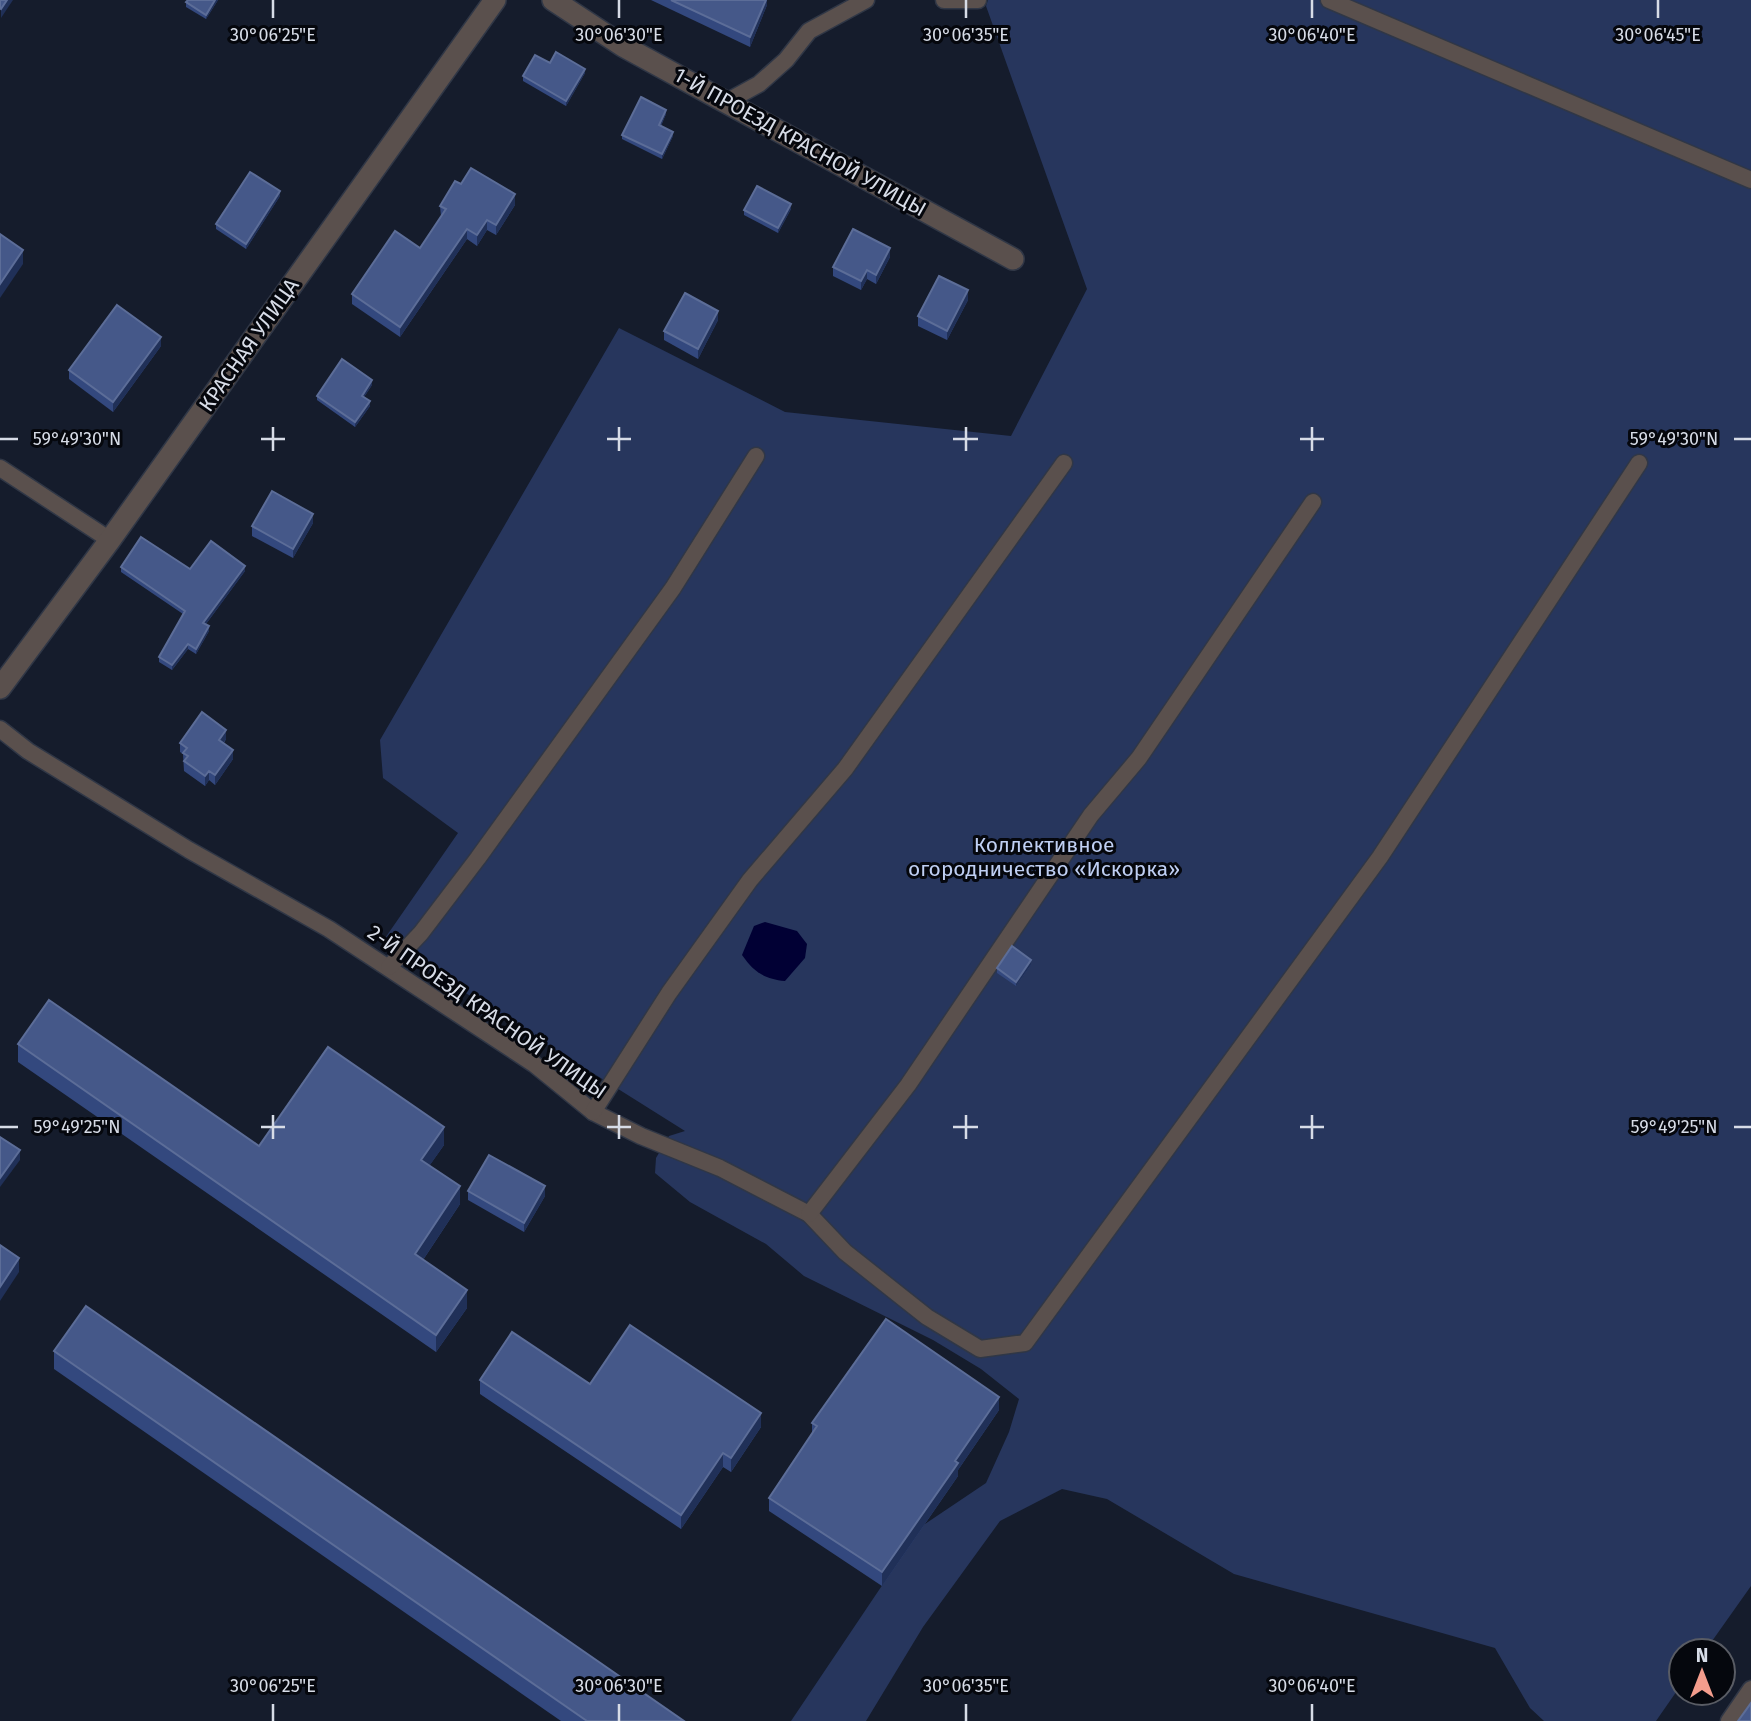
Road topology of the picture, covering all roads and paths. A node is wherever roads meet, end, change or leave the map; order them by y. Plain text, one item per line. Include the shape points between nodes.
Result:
1 (495, 0) edge
2 (553, 0) edge
3 (866, 0) edge
4 (944, 0) edge
5 (978, 0) edge
6 (1329, 0) edge
7 (728, 101) junction
8 (1751, 180) edge
9 (1013, 259) dead end
10 (755, 456) dead end
11 (1064, 463) dead end
12 (1639, 463) dead end
13 (0, 468) edge
14 (1313, 502) dead end
15 (110, 540) junction
16 (0, 688) edge
17 (0, 729) edge
18 (389, 967) junction
19 (593, 1112) junction
20 (809, 1214) junction
21 (1751, 1689) edge
22 (1729, 1721) edge

1 - 15 street, КРАСНАЯ УЛИЦА
2 - 7 street, 1-Й ПРОЕЗД КРАСНОЙ УЛИЦЫ via 623,46
3 - 7 lane via 809,31 786,61 759,84
4 - 5 lane
6 - 8 lane
7 - 9 street, 1-Й ПРОЕЗД КРАСНОЙ УЛИЦЫ
10 - 18 lane via 673,588 478,858
11 - 19 lane via 845,769 750,880 669,993
12 - 20 lane, 2-Й ПРОЕЗД КРАСНОЙ УЛИЦЫ via 1380,858 1025,1343 980,1349 927,1317 845,1252
13 - 15 lane
14 - 20 lane via 1139,758 1091,815 908,1085
15 - 16 street, КРАСНАЯ УЛИЦА
17 - 18 lane, 2-Й ПРОЕЗД КРАСНОЙ УЛИЦЫ via 39,758
18 - 19 lane, 2-Й ПРОЕЗД КРАСНОЙ УЛИЦЫ via 534,1064
19 - 20 lane, 2-Й ПРОЕЗД КРАСНОЙ УЛИЦЫ via 720,1168
21 - 22 lane

